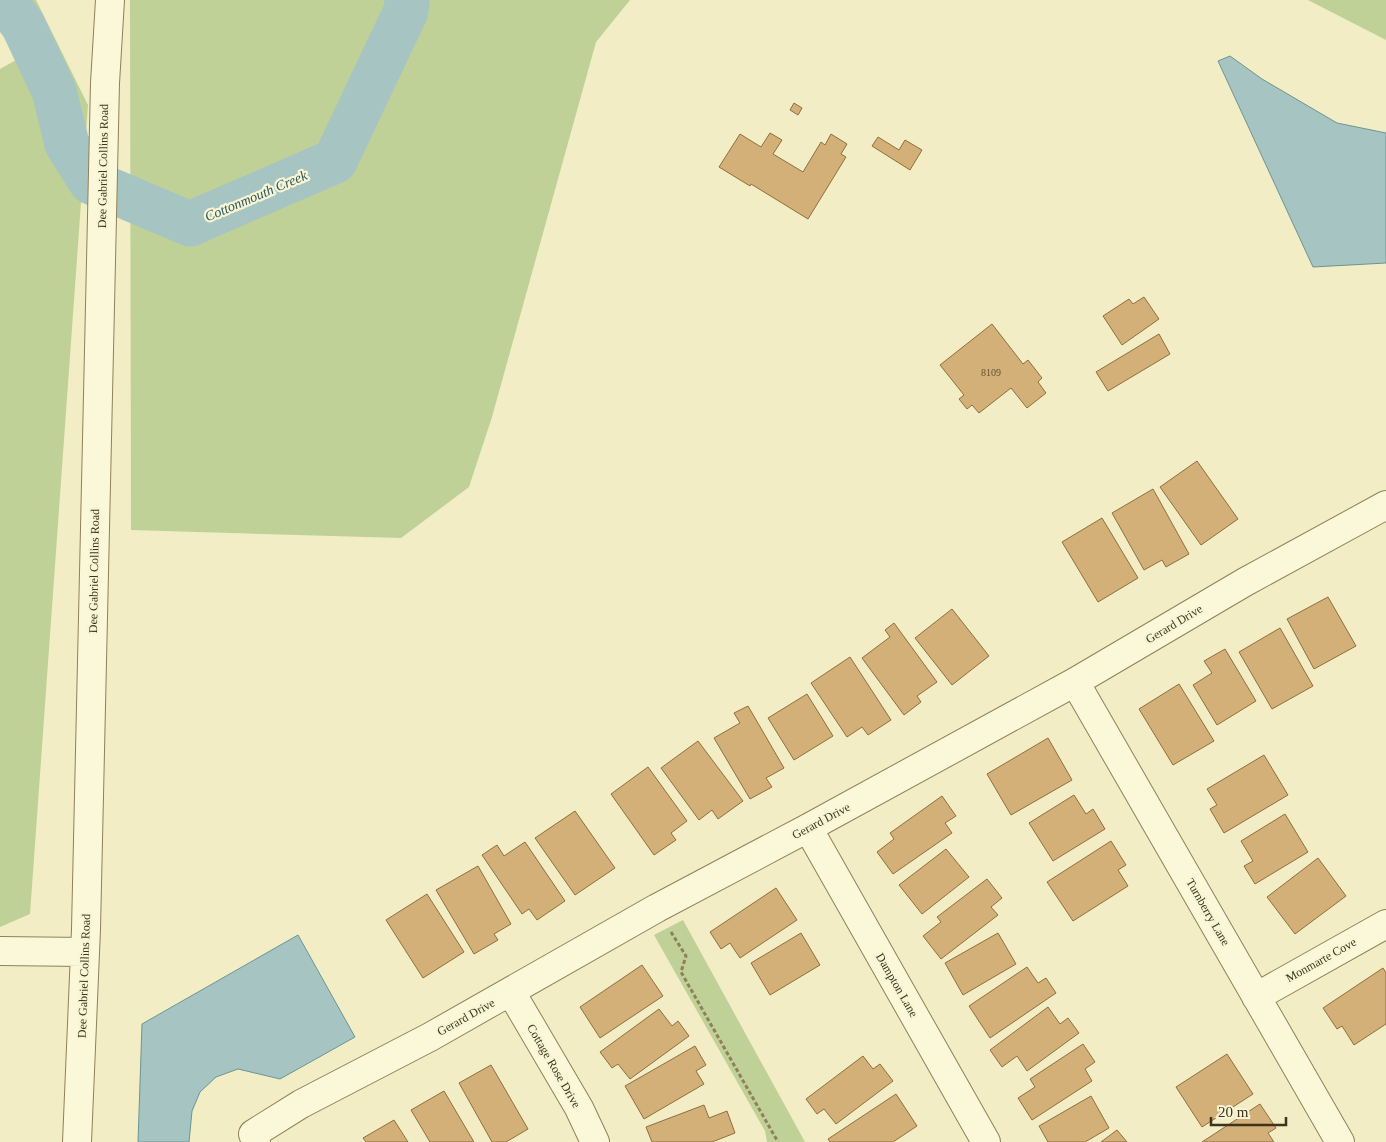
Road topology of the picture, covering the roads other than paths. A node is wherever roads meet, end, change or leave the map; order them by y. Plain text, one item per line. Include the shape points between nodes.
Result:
1 (110, 0) edge
2 (1386, 505) edge
3 (1075, 682) junction
4 (808, 828) junction
5 (1386, 924) edge
6 (0, 951) edge
7 (84, 952) junction
8 (511, 992) junction
9 (1256, 996) junction
10 (255, 1138) edge
11 (76, 1142) edge
12 (595, 1142) edge
13 (986, 1142) edge
14 (1340, 1142) edge

1 - 7 street, Dee Gabriel Collins Road via 105,83
2 - 3 street, Gerard Drive via 1245,582
3 - 4 street, Gerard Drive
3 - 9 street, Turnberry Lane
4 - 8 street, Gerard Drive via 657,908
4 - 13 street, Dampton Lane
5 - 9 street, Monmarte Cove
6 - 7 street
7 - 11 street, Dee Gabriel Collins Road
8 - 10 street, Gerard Drive via 301,1104
8 - 12 street, Cottage Rose Drive via 579,1108
9 - 14 street, Turnberry Lane

